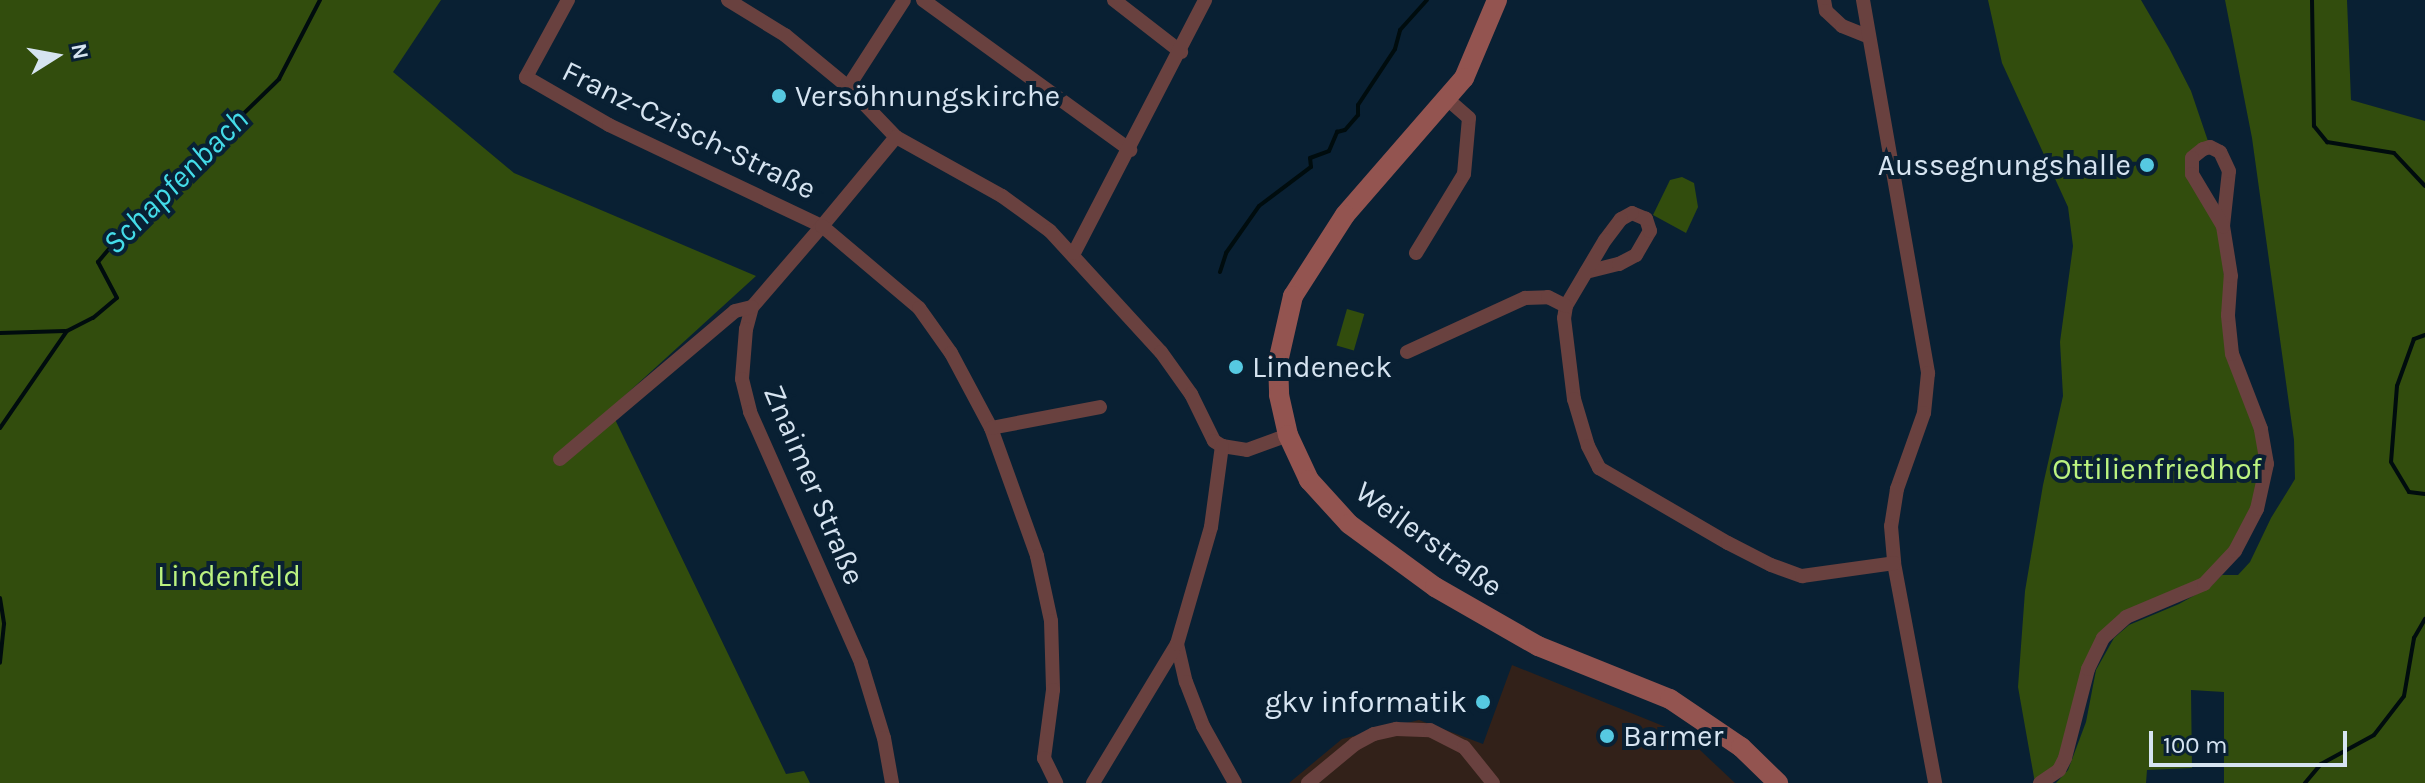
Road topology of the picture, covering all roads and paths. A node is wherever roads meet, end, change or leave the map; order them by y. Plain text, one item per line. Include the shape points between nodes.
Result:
1 (568, 0) edge
2 (728, 0) edge
3 (904, 0) edge
4 (923, 0) edge
5 (1114, 0) edge
6 (1205, 0) edge
7 (1497, 0) edge
8 (1824, 0) edge
9 (1863, 0) edge
10 (1869, 37) junction
11 (1181, 52) junction
12 (848, 87) junction
13 (1446, 98) junction
14 (896, 137) junction
15 (1130, 150) junction
16 (822, 226) junction
17 (2223, 226) junction
18 (1074, 253) junction
19 (1416, 253) dead end
20 (1586, 272) junction
21 (1566, 306) junction
22 (752, 307) junction
23 (1407, 352) dead end
24 (1100, 407) dead end
25 (991, 428) junction
26 (1288, 435) junction
27 (1222, 446) junction
28 (560, 459) dead end
29 (1894, 563) junction
30 (1177, 644) junction
31 (892, 783) edge
32 (1056, 783) edge
33 (1093, 783) edge
34 (1235, 783) edge
35 (1308, 783) edge
36 (1493, 783) edge
37 (1778, 783) edge
38 (1935, 783) edge
39 (2040, 783) edge

1 - 16 street, Franz-Czisch-Straße via 526,77 609,125
2 - 12 street via 785,35
3 - 12 street
4 - 15 street
5 - 11 street
6 - 11 street
7 - 13 main road, Weilerstraße via 1464,78
8 - 10 street via 1826,11 1842,26
9 - 10 street
10 - 29 street via 1928,373 1924,413 1897,489 1891,526
11 - 15 street
12 - 14 street
13 - 19 street via 1469,118 1464,174
13 - 26 main road, Weilerstraße via 1345,215 1293,296 1278,362
14 - 16 street
14 - 18 street via 1002,196
15 - 18 street
16 - 22 street
16 - 25 street via 919,308 951,353
17 - 17 street via 2228,163 2216,149 2203,149 2192,158 2192,174
17 - 39 street via 2231,276 2232,354 2265,448 2264,487 2257,509 2235,551 2204,584 2126,617 2103,638 2088,669 2065,758 2059,770
18 - 27 street via 1161,352
20 - 20 street via 1621,219 1632,213 1646,219 1650,231 1636,255
20 - 21 street
21 - 23 street via 1548,297 1525,298
21 - 29 street via 1564,334 1574,399 1599,468 1728,543 1802,576
22 - 28 street via 735,311
22 - 31 street, Znaimer Straße via 742,379 750,412 848,628 884,738
24 - 25 street
25 - 32 street via 1037,556 1051,621 1053,690 1044,758
26 - 27 street via 1247,450
26 - 37 main road, Weilerstraße via 1309,480 1349,524 1435,587 1538,646 1670,699 1720,731
27 - 30 street via 1211,527
29 - 38 street
30 - 33 street
30 - 34 street via 1203,726
35 - 36 street via 1355,744 1396,729 1430,730 1464,747

